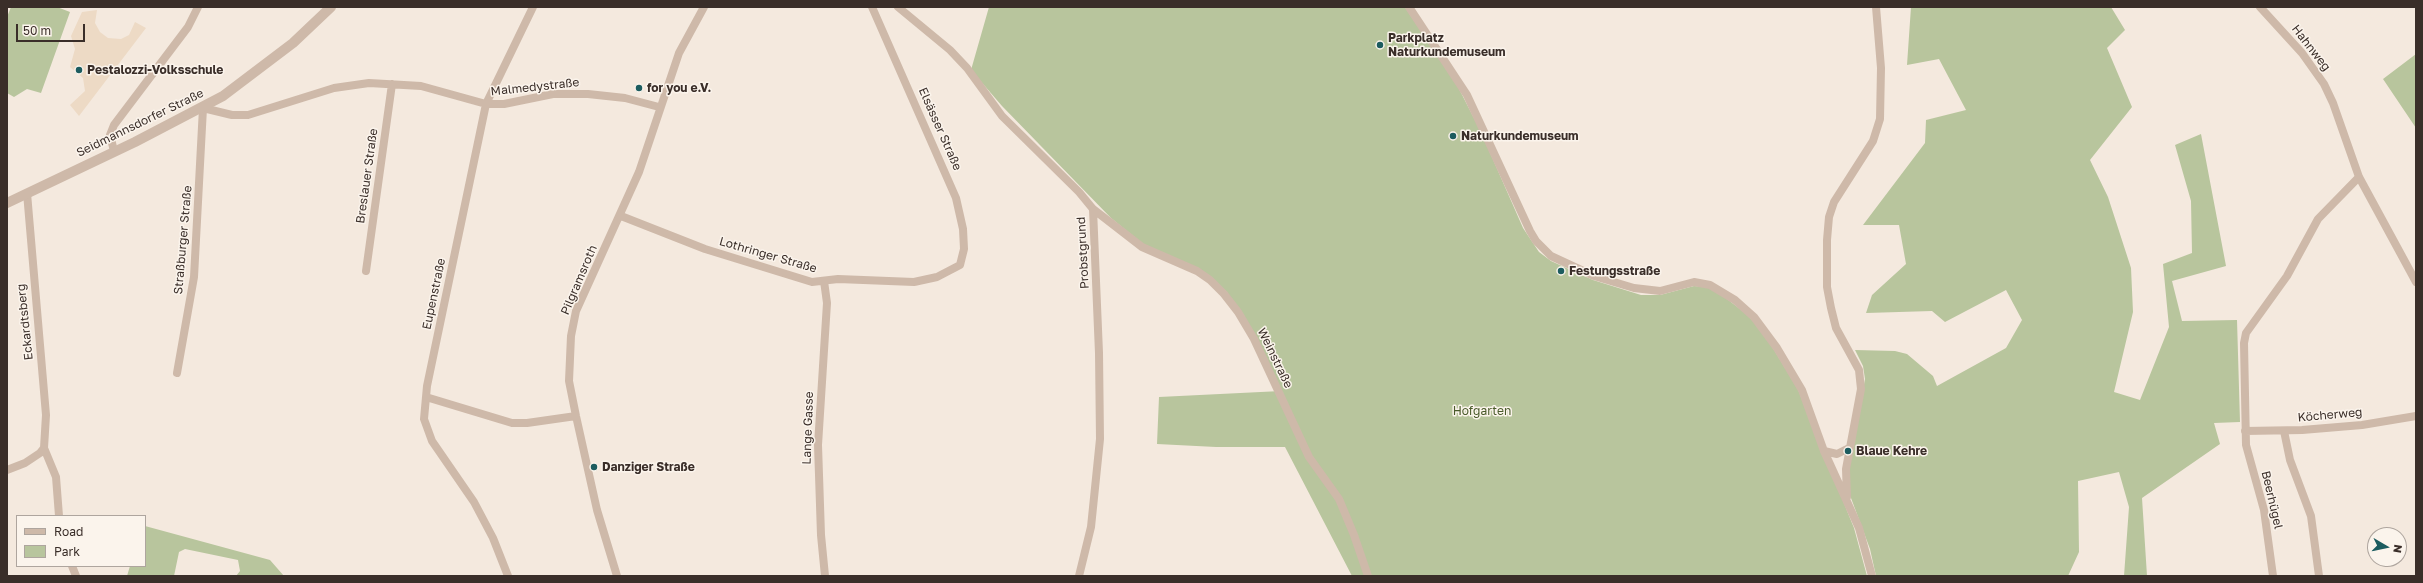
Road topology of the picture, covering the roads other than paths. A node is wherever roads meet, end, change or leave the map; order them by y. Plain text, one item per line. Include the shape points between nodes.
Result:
1 (198, 7) edge
2 (331, 7) edge
3 (533, 7) edge
4 (704, 7) edge
5 (872, 7) edge
6 (898, 7) edge
7 (1409, 7) edge
8 (1876, 7) edge
9 (2260, 7) edge
10 (392, 84) junction
11 (486, 104) junction
12 (659, 107) junction
13 (203, 108) junction
14 (114, 151) junction
15 (2359, 176) junction
16 (27, 193) junction
17 (7, 202) edge
18 (1093, 208) junction
19 (621, 216) junction
20 (960, 265) joint
21 (366, 271) dead end
22 (824, 281) junction
23 (2416, 282) edge
24 (177, 373) dead end
25 (426, 397) junction
26 (576, 416) junction
27 (2416, 416) edge
28 (2245, 431) junction
29 (2284, 431) junction
30 (44, 448) junction
31 (1849, 448) junction
32 (1824, 451) junction
33 (7, 470) edge
34 (1847, 499) junction
35 (59, 515) edge
36 (508, 576) edge
37 (617, 576) edge
38 (825, 576) edge
39 (1079, 576) edge
40 (1368, 576) edge
41 (1872, 576) edge
42 (2273, 576) edge
43 (2319, 576) edge

1 - 14 street via 184,32 114,125 110,135
2 - 13 street, Seidmannsdorfer Straße via 293,43 245,81
3 - 11 street, Eupenstraße
4 - 12 street, Pilgramsroth via 679,53
5 - 20 street, Elsässer Straße via 956,198 964,243
6 - 18 street, Probstgrund via 950,50 967,68 1002,116 1080,192
7 - 32 street via 1467,95 1536,241 1551,256 1568,265 1624,286 1660,291 1699,282 1735,300 1754,317 1788,366 1802,390
8 - 31 street via 1881,68 1880,119 1873,141 1834,202 1829,217 1827,240 1827,287 1831,308 1836,328 1860,375 1861,389
9 - 15 street, Hahnweg via 2302,53 2324,84
10 - 11 street, Malmedystraße via 421,86
10 - 13 street, Malmedystraße via 369,83 334,88 241,116
10 - 21 street, Breslauer Straße
11 - 12 street, Malmedystraße via 504,104 554,94 581,94 625,98
11 - 25 street, Eupenstraße
12 - 19 street, Pilgramsroth via 639,172
13 - 14 street, Seidmannsdorfer Straße
13 - 24 street, Straßburger Straße via 194,277
14 - 16 street, Seidmannsdorfer Straße
15 - 23 street, Hahnweg
15 - 28 street, Beerhügel via 2318,220 2288,276 2250,329 2244,343 2243,356
16 - 17 street, Seidmannsdorfer Straße
16 - 30 street, Eckardtsberg via 45,408
18 - 39 street, Probstgrund via 1100,439 1091,527
18 - 40 street, Weinstraße via 1142,247 1197,271 1210,280 1238,312 1254,339 1309,457 1339,500
19 - 22 street, Lothringer Straße via 739,261 812,282
19 - 26 street, Pilgramsroth via 576,311 569,363 569,382
20 - 22 street, Lothringer Straße via 936,277 914,282 838,279
22 - 38 street, Lange Gasse via 827,303 818,445
25 - 26 street via 512,423
25 - 36 street, Eupenstraße via 424,419 432,441 474,502 493,538
26 - 37 street, Pilgramsroth via 597,510
27 - 29 street, Köcherweg via 2362,425
28 - 29 street, Köcherweg
28 - 42 street, Beerhügel via 2246,445 2264,510
29 - 43 street via 2290,460 2311,516
30 - 33 street via 30,460
30 - 35 street, Eckardtsberg via 56,477
31 - 32 street via 1838,454
31 - 34 street via 1846,469
32 - 34 street
34 - 41 street via 1859,528

